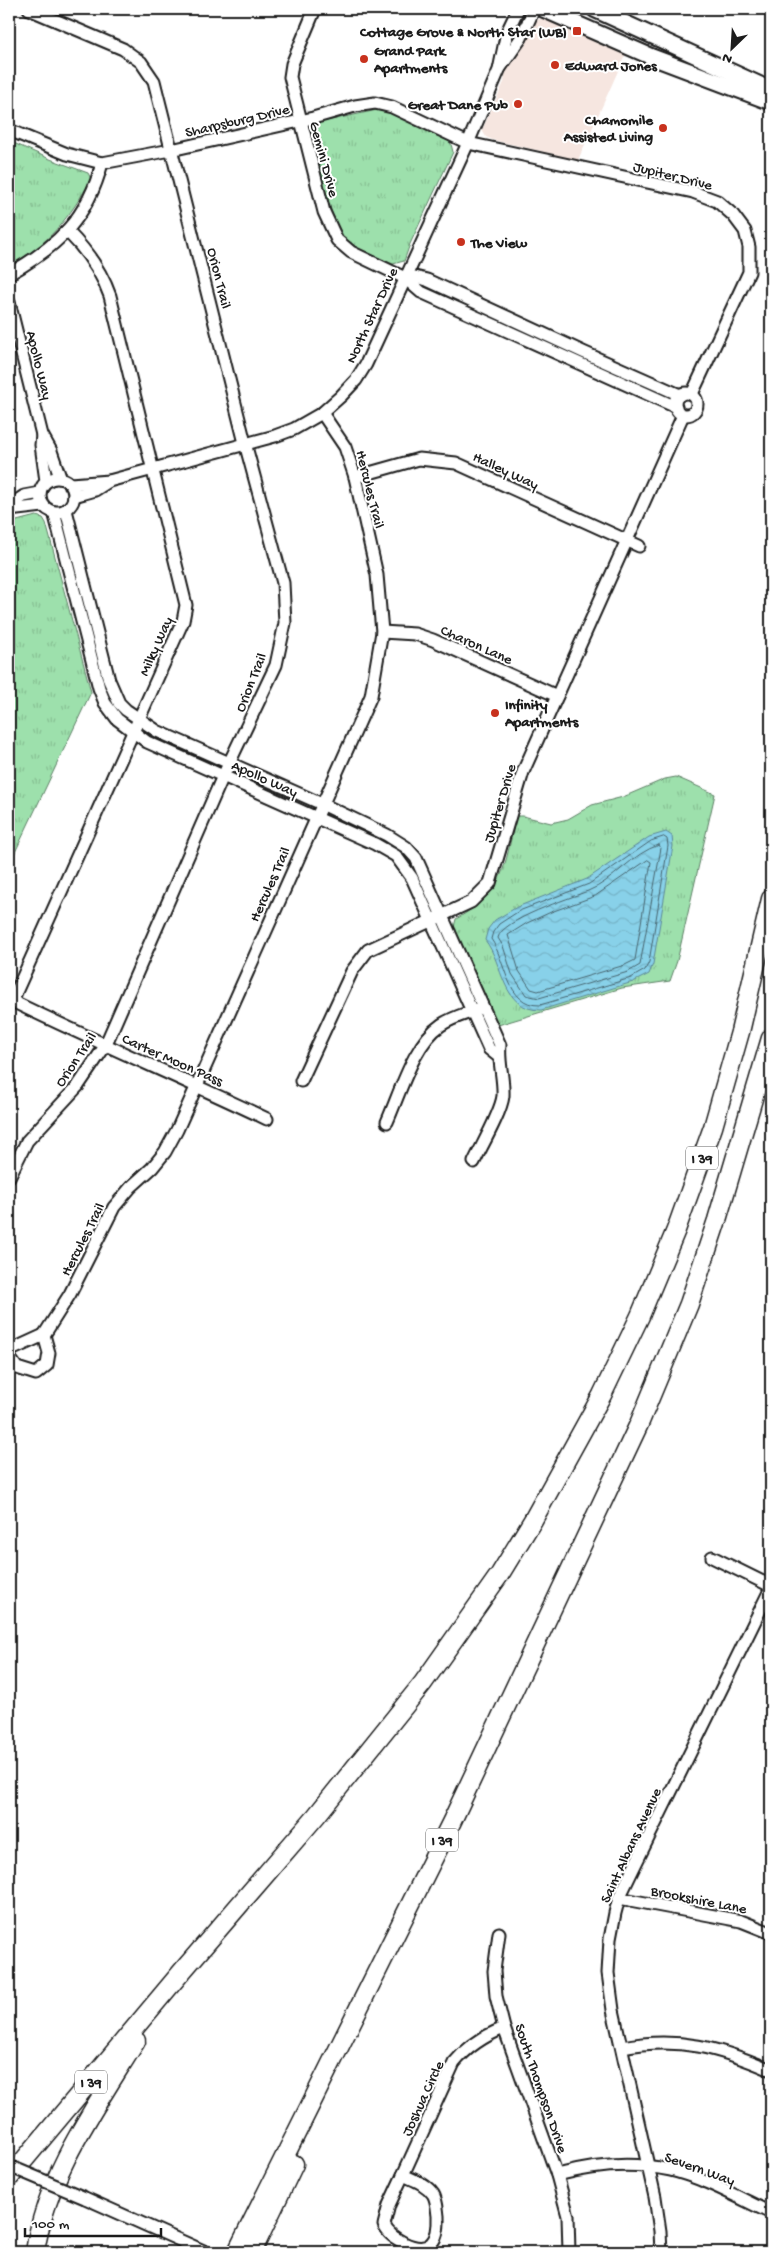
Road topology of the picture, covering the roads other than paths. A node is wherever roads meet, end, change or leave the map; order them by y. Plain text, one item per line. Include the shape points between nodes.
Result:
1 (29, 9) edge
2 (315, 9) edge
3 (518, 9) edge
4 (534, 9) edge
5 (543, 9) edge
6 (594, 9) edge
7 (499, 70) junction
8 (771, 90) edge
9 (771, 102) edge
10 (300, 121) junction
11 (9, 130) edge
12 (468, 143) junction
13 (171, 150) junction
14 (102, 162) junction
15 (68, 232) junction
16 (9, 274) edge
17 (405, 278) junction
18 (9, 302) edge
19 (680, 394) junction
20 (692, 394) junction
21 (679, 411) junction
22 (322, 413) junction
23 (42, 436) junction
24 (245, 443) junction
25 (153, 470) junction
26 (60, 477) junction
27 (355, 477) junction
28 (46, 481) junction
29 (109, 481) junction
30 (71, 484) junction
31 (40, 493) junction
32 (74, 496) junction
33 (9, 506) edge
34 (49, 509) junction
35 (9, 510) edge
36 (66, 510) junction
37 (626, 541) junction
38 (639, 546) dead end
39 (382, 632) junction
40 (557, 696) junction
41 (138, 719) junction
42 (132, 732) junction
43 (229, 764) junction
44 (223, 776) junction
45 (322, 804) junction
46 (315, 817) junction
47 (771, 899) edge
48 (442, 915) junction
49 (430, 921) junction
50 (10, 1002) edge
51 (476, 1010) junction
52 (771, 1038) edge
53 (105, 1046) junction
54 (301, 1081) dead end
55 (197, 1085) junction
56 (268, 1119) dead end
57 (387, 1122) dead end
58 (474, 1162) dead end
59 (9, 1177) edge
60 (44, 1335) junction
61 (9, 1351) edge
62 (9, 1357) edge
63 (712, 1557) dead end
64 (771, 1587) edge
65 (452, 1821) junction
66 (619, 1898) junction
67 (499, 1933) dead end
68 (771, 1933) edge
69 (171, 1985) junction
70 (504, 2028) junction
71 (622, 2047) junction
72 (771, 2070) edge
73 (9, 2166) edge
74 (646, 2166) junction
75 (403, 2175) junction
76 (556, 2175) junction
77 (9, 2178) edge
78 (771, 2213) edge
79 (201, 2250) edge
80 (35, 2252) edge
81 (237, 2252) edge
82 (252, 2252) edge
83 (569, 2252) edge
84 (661, 2252) edge

1 - 13 street, Orion Trail via 123,49 141,62 154,81
2 - 10 street, Gemini Drive via 292,64 290,77
3 - 7 street, North Star Drive via 508,32
4 - 7 street, North Star Drive via 516,46
5 - 9 main road via 652,58
6 - 8 main road
7 - 12 street, North Star Drive
10 - 12 street, Sharpsburg Drive via 355,106 380,104
10 - 13 street, Sharpsburg Drive
10 - 17 street, Gemini Drive via 324,212 337,240 350,252
11 - 14 street, Sharpsburg Drive via 67,154
12 - 17 street, North Star Drive
12 - 20 street, Jupiter Drive via 694,192 717,201 734,215 745,230 749,272
13 - 14 street, Sharpsburg Drive
13 - 24 street, Orion Trail
14 - 15 street via 94,188
15 - 16 street via 36,259
15 - 25 street, Milky Way via 85,249 105,280
17 - 19 street, Gemini Drive via 427,280
17 - 21 street, Gemini Drive via 427,294
17 - 22 street, North Star Drive via 366,364 356,380
18 - 23 street, Apollo Way
19 - 20 street
19 - 21 street via 676,400
20 - 21 street via 697,400 696,410 690,414
21 - 37 street, Jupiter Drive
22 - 24 street, North Star Drive via 276,436
22 - 27 street, Hercules Trail via 345,447
23 - 26 street, Apollo Way
23 - 28 street, Apollo Way
24 - 25 street, North Star Drive
24 - 43 street, Orion Trail via 283,583 284,623 276,664
25 - 29 street, North Star Drive
25 - 41 street, Milky Way via 186,605 183,620
26 - 28 street
26 - 30 street
27 - 37 street, Halley Way via 418,459 456,463
27 - 39 street, Hercules Trail via 377,576
28 - 31 street
29 - 30 street, North Star Drive
29 - 32 street, North Star Drive via 95,490
30 - 32 street
31 - 33 street via 24,496
31 - 34 street
32 - 36 street
34 - 35 street
34 - 36 street
34 - 42 street, Apollo Way via 99,688 105,703
36 - 41 street, Apollo Way via 109,680 119,703
37 - 38 street, Halley Way
37 - 40 street, Jupiter Drive
39 - 40 street, Charon Lane via 415,634 433,640
39 - 45 street, Hercules Trail via 371,696
40 - 48 street, Jupiter Drive via 516,789 490,883 471,902
41 - 42 street, Milky Way
41 - 43 street, Apollo Way
42 - 44 street, Apollo Way via 157,747
42 - 50 street, Milky Way
43 - 44 street, Orion Trail
43 - 45 street, Apollo Way
44 - 46 street, Apollo Way
44 - 53 street, Orion Trail
45 - 46 street, Hercules Trail
45 - 48 street, Apollo Way via 406,847 420,865
46 - 49 street, Apollo Way via 396,856 407,869
46 - 55 street, Hercules Trail
47 - 69 highway, I 39 via 740,1032 713,1127 676,1230 640,1316 560,1473 500,1574 422,1683 316,1816
48 - 49 street, Jupiter Drive
48 - 51 street, Apollo Way
49 - 51 street, Apollo Way
49 - 54 street, Jupiter Drive via 368,950 352,970
50 - 53 street, Carter Moon Pass
51 - 57 street via 441,1025 425,1041
51 - 58 street, Apollo Way via 489,1049 499,1057 503,1071 502,1098
52 - 65 highway, I 39 via 718,1220 689,1304 639,1424
53 - 55 street, Carter Moon Pass
53 - 59 street, Orion Trail via 78,1086 27,1141
55 - 56 street, Carter Moon Pass
55 - 60 street, Hercules Trail via 165,1152 126,1191 114,1208 70,1294
60 - 61 street
60 - 62 street via 49,1353 47,1365 36,1374 17,1368
63 - 64 street
64 - 66 street, Saint Albans Avenue
65 - 81 highway, I 39
65 - 82 highway
66 - 68 street, Brookshire Lane via 741,1921
66 - 71 street, Saint Albans Avenue via 610,1939 608,1973
67 - 70 street, South Thompson Drive via 494,1971
69 - 77 highway, I 39
69 - 80 highway via 79,2135 51,2198
70 - 75 street, Joshua Circle via 488,2034 465,2050 454,2063
70 - 76 street, South Thompson Drive
71 - 72 street via 662,2042 696,2044 734,2054
71 - 74 street, Saint Albans Avenue
73 - 79 street, bridge
74 - 76 street, Severn Way via 612,2164
74 - 78 street, Severn Way via 671,2170
74 - 84 street, Saint Albans Avenue via 658,2214
75 - 75 street, Joshua Circle via 384,2225 400,2241 414,2246 431,2245 437,2234 436,2202 428,2189
76 - 83 street, South Thompson Drive via 568,2216

